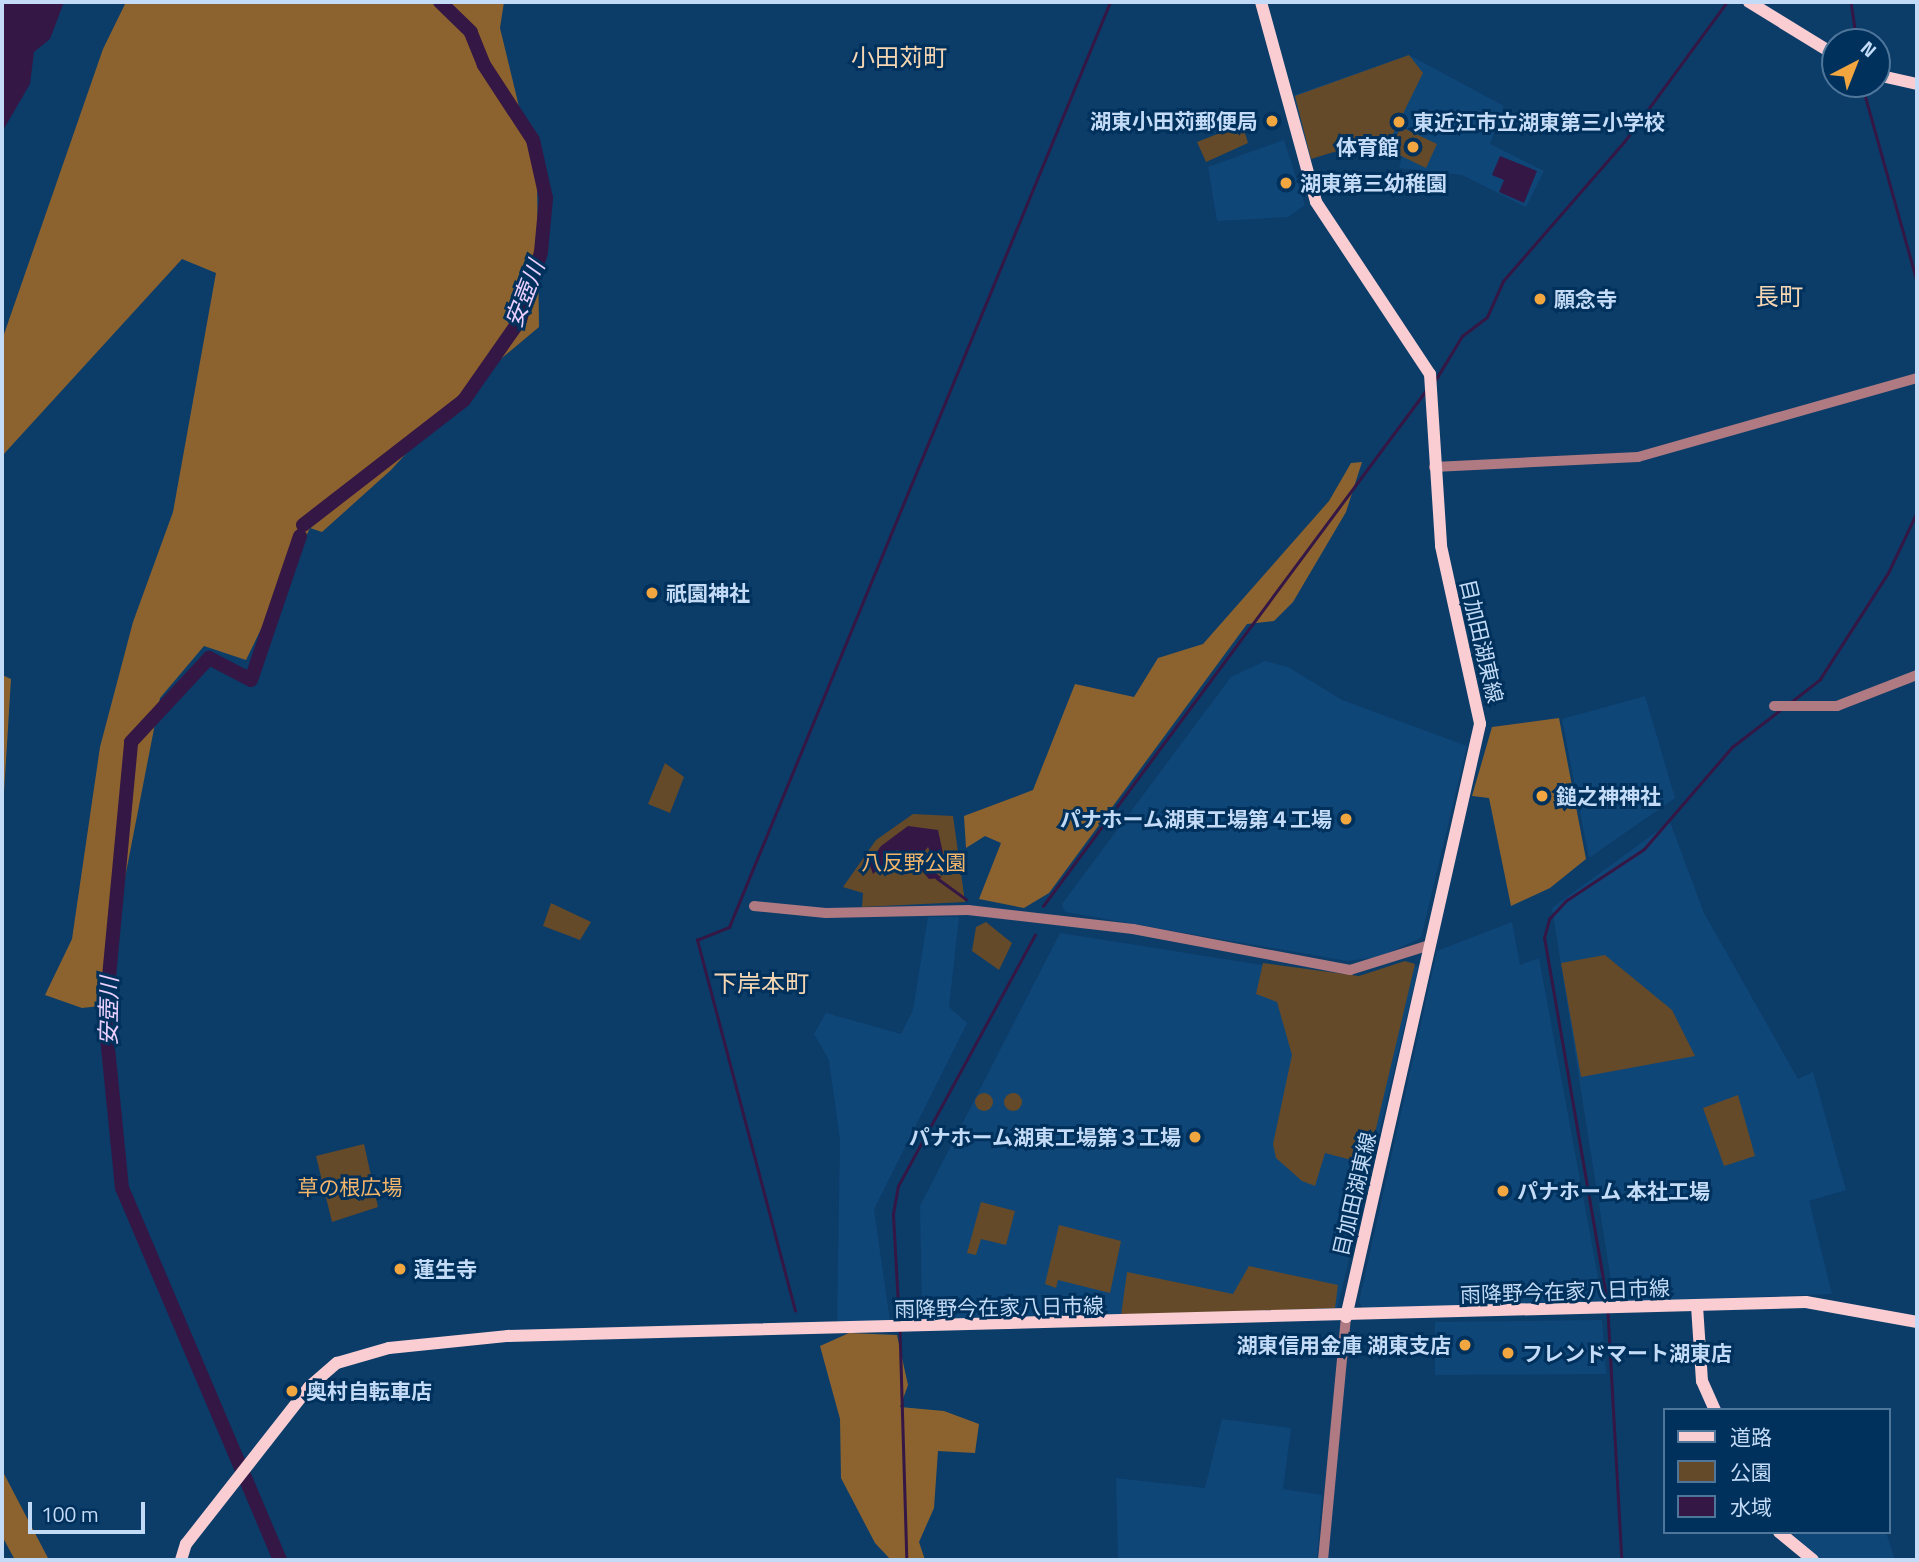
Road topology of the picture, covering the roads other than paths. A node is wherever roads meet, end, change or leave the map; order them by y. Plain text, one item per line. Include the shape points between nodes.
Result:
1 (1261, 2) edge
2 (1749, 2) edge
3 (1821, 46) edge
4 (1891, 78) edge
5 (1917, 84) edge
6 (1917, 378) edge
7 (1434, 467) junction
8 (1917, 675) edge
9 (1774, 706) dead end
10 (754, 906) dead end
11 (1430, 945) junction
12 (1697, 1306) junction
13 (1346, 1317) junction
14 (1917, 1322) edge
15 (1715, 1408) edge
16 (1781, 1534) edge
17 (181, 1560) edge
18 (1323, 1560) edge
19 (1813, 1560) edge

1 - 7 main road, 目加田湖東線 via 1316,202 1430,374
2 - 3 main road
4 - 5 main road
6 - 7 street via 1638,457
7 - 11 main road, 目加田湖東線 via 1441,546 1480,724
8 - 9 street via 1858,701
10 - 11 street via 826,913 968,910 1133,929 1350,970
11 - 13 main road, 目加田湖東線
12 - 13 main road, 雨降野今在家八日市線
12 - 14 main road, 雨降野今在家八日市線 via 1806,1301
12 - 15 main road via 1702,1381
13 - 17 main road, 雨降野今在家八日市線 via 508,1336 366,1352 337,1363 309,1387 180,1552
13 - 18 street
16 - 19 main road

